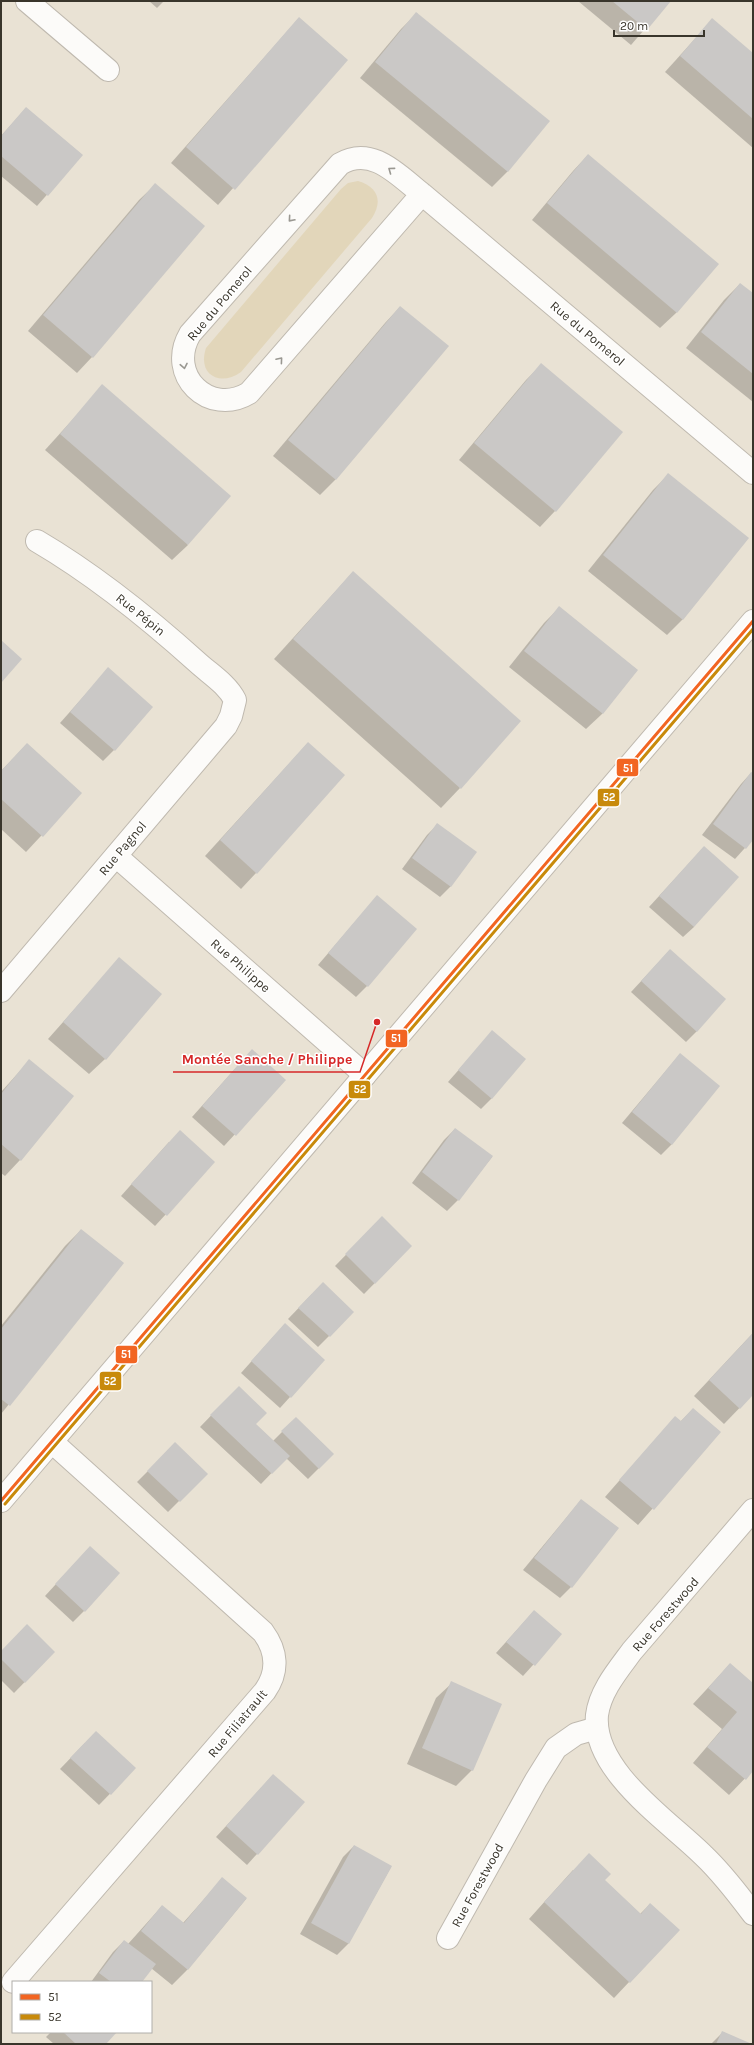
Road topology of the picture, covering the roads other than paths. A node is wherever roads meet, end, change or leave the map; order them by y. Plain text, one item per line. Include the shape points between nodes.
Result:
1 (27, 1) edge
2 (108, 70) dead end
3 (422, 194) junction
4 (753, 473) edge
5 (37, 541) dead end
6 (753, 621) edge
7 (235, 700) joint
8 (116, 856) junction
9 (1, 991) edge
10 (365, 1075) junction
11 (52, 1442) junction
12 (1, 1501) edge
13 (753, 1510) edge
14 (597, 1728) junction
15 (753, 1914) edge
16 (448, 1938) dead end
17 (14, 1981) edge
18 (12, 1983) edge
19 (1, 1996) edge

1 - 2 street
3 -> 3 street, Rue du Pomerol via 395,172 372,158 350,158 340,164 190,334 185,342 182,364 192,384 201,393 220,401 240,399 250,393
3 - 4 street, Rue du Pomerol
5 - 7 street, Rue Pépin via 94,576 162,630 226,687
6 - 10 street
7 - 8 street, Rue Pagnol via 226,726
8 - 9 street, Rue Pagnol
8 - 10 street, Rue Philippe
10 - 11 street
11 - 12 street
11 - 17 street, Rue Filiatrault via 263,1632 274,1651 276,1662 265,1690
13 - 14 street, Rue Forestwood via 623,1663 599,1704
14 - 15 street, Rue Forestwood via 605,1751 619,1773 651,1808 704,1855
14 - 16 street, Rue Forestwood via 586,1730 566,1740 553,1753
18 - 19 street, Rue Filiatrault

